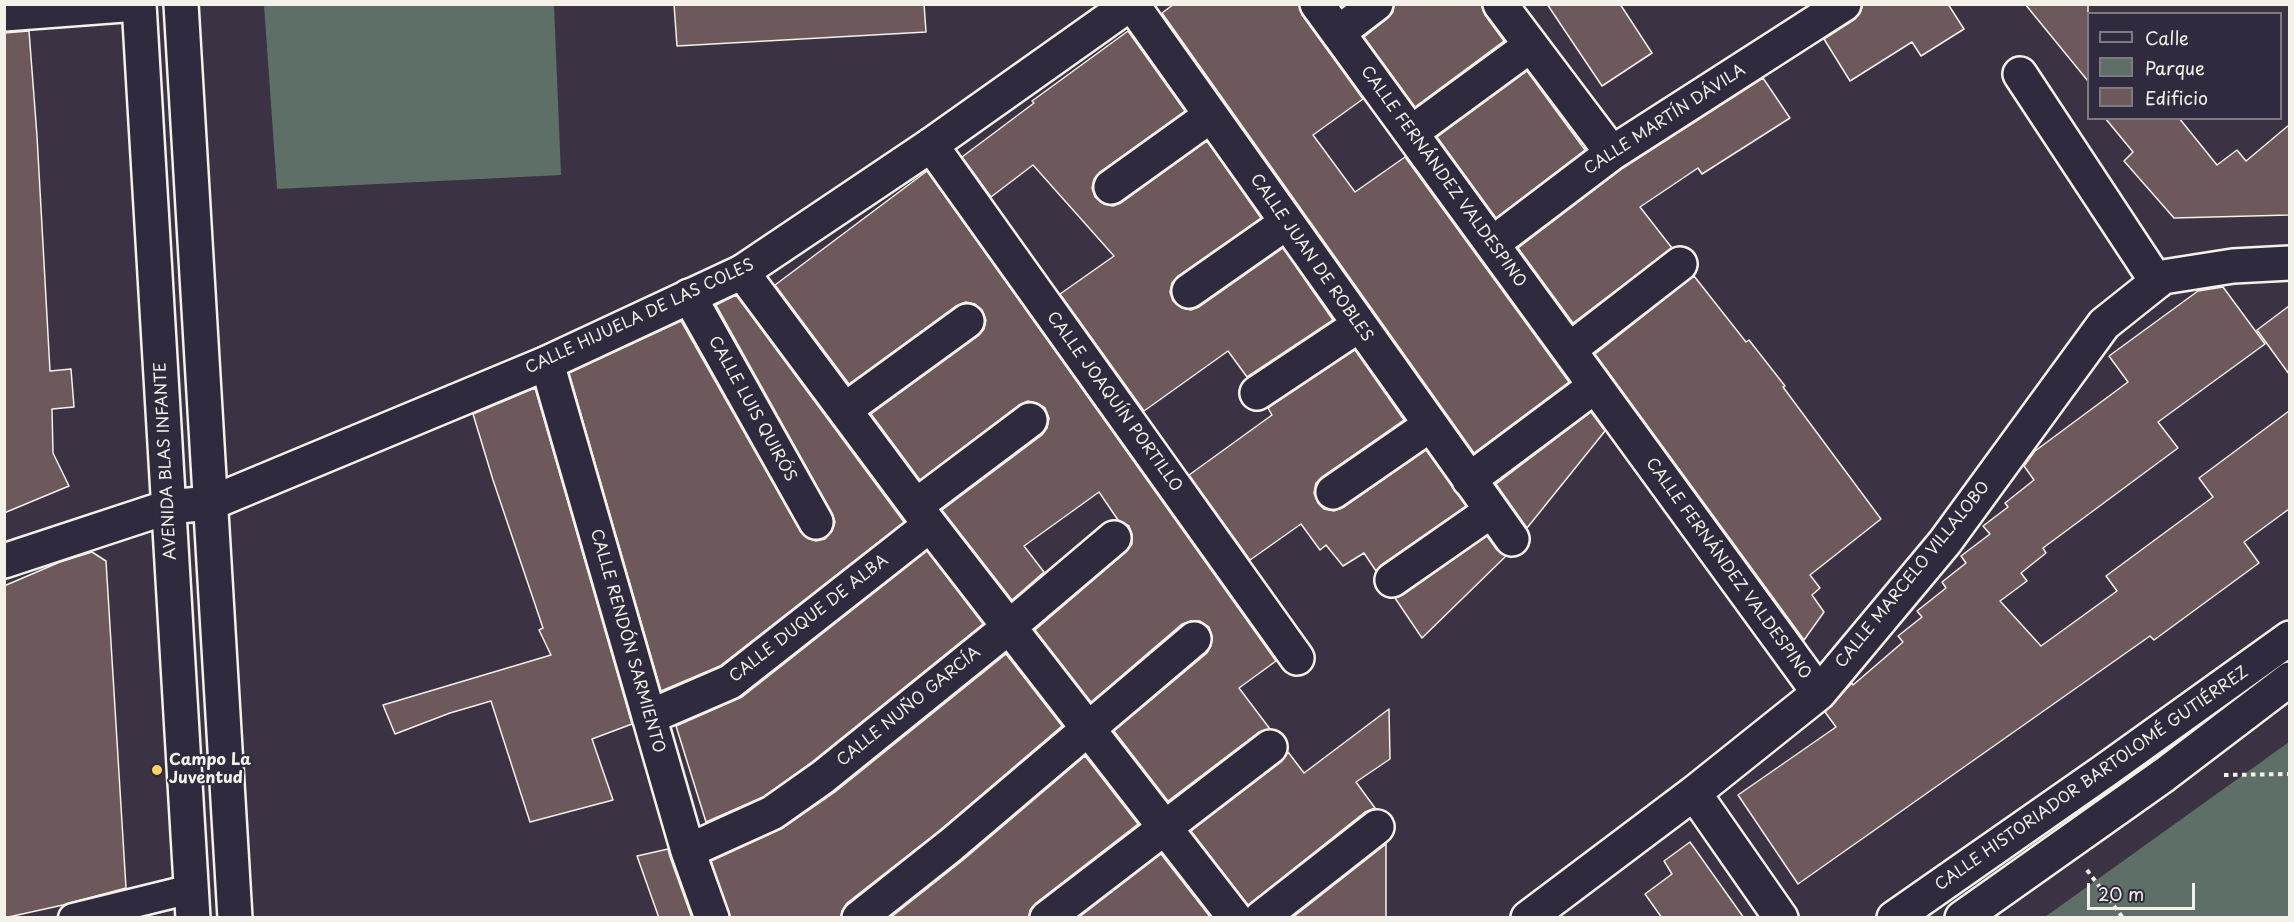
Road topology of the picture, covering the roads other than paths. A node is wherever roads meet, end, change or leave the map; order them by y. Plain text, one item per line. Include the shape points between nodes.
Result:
1 (138, 4) edge
2 (181, 4) edge
3 (1131, 4) edge
4 (1317, 4) edge
5 (1377, 4) edge
6 (1500, 4) edge
7 (1844, 4) edge
8 (4, 15) edge
9 (1338, 33) junction
10 (1531, 45) junction
11 (2020, 74) dead end
12 (1210, 116) junction
13 (1411, 133) junction
14 (931, 145) junction
15 (1612, 153) junction
16 (1111, 187) dead end
17 (1286, 223) junction
18 (1492, 244) junction
19 (2289, 263) edge
20 (1680, 264) dead end
21 (742, 272) junction
22 (2157, 282) junction
23 (1189, 291) dead end
24 (689, 296) junction
25 (967, 321) dead end
26 (1359, 325) junction
27 (1569, 350) junction
28 (547, 363) junction
29 (1595, 386) junction
30 (1257, 393) dead end
31 (846, 409) junction
32 (1030, 420) dead end
33 (1430, 425) junction
34 (1469, 480) junction
35 (1333, 492) dead end
36 (211, 503) junction
37 (168, 507) junction
38 (1491, 511) junction
39 (923, 515) junction
40 (816, 522) dead end
41 (1114, 538) dead end
42 (1512, 539) dead end
43 (4, 561) edge
44 (1392, 580) dead end
45 (1009, 627) junction
46 (2289, 638) edge
47 (1194, 639) dead end
48 (1297, 658) dead end
49 (2289, 679) edge
50 (1818, 693) junction
51 (649, 717) junction
52 (1089, 728) junction
53 (1270, 747) dead end
54 (1694, 793) junction
55 (1377, 827) dead end
56 (1165, 828) junction
57 (688, 851) junction
58 (192, 903) edge
59 (73, 918) edge
60 (235, 918) edge
61 (712, 918) edge
62 (859, 918) edge
63 (1047, 918) edge
64 (1235, 918) edge
65 (1261, 918) edge
66 (1528, 918) edge
67 (1781, 918) edge
68 (1894, 918) edge
69 (1962, 918) edge

1 - 8 street
1 - 37 street, AVENIDA BLAS INFANTE
2 - 36 street
3 - 12 street, CALLE JUAN DE ROBLES
3 - 14 street, CALLE HIJUELA DE LAS COLES
4 - 9 street, CALLE FERNÁNDEZ VALDESPINO
5 - 9 street
6 - 10 street
7 - 15 street, CALLE MARTÍN DÁVILA
9 - 13 street, CALLE FERNÁNDEZ VALDESPINO
10 - 13 street
10 - 15 street
11 - 22 street
12 - 16 street
12 - 17 street, CALLE JUAN DE ROBLES
13 - 18 street, CALLE FERNÁNDEZ VALDESPINO
14 - 21 street, CALLE HIJUELA DE LAS COLES
14 - 48 street, CALLE JOAQUÍN PORTILLO
15 - 18 street, CALLE MARTÍN DÁVILA
17 - 23 street
17 - 26 street, CALLE JUAN DE ROBLES
18 - 27 street, CALLE FERNÁNDEZ VALDESPINO
19 - 22 street, CALLE MARCELO VILLALOBO via 2233,266 2163,277
20 - 27 street
21 - 24 street, CALLE HIJUELA DE LAS COLES
21 - 31 street
22 - 50 street, CALLE MARCELO VILLALOBO via 2104,324 1945,542
24 - 28 street, CALLE HIJUELA DE LAS COLES
24 - 40 street, CALLE LUIS QUIRÓS
25 - 31 street
26 - 30 street
26 - 33 street, CALLE JUAN DE ROBLES
27 - 29 street, CALLE FERNÁNDEZ VALDESPINO
28 - 36 street, CALLE HIJUELA DE LAS COLES
28 - 51 street, CALLE RENDÓN SARMIENTO
29 - 34 street
29 - 50 street, CALLE FERNÁNDEZ VALDESPINO
31 - 39 street
32 - 39 street, CALLE DUQUE DE ALBA
33 - 34 street, CALLE JUAN DE ROBLES
33 - 35 street
34 - 38 street, CALLE JUAN DE ROBLES
36 - 37 street, CALLE HIJUELA DE LAS COLES
36 - 60 street
37 - 43 street, CALLE HIJUELA DE LAS COLES
37 - 58 street, AVENIDA BLAS INFANTE
38 - 42 street, CALLE JUAN DE ROBLES
38 - 44 street
39 - 45 street
39 - 51 street, CALLE DUQUE DE ALBA via 730,682
41 - 45 street, CALLE NUÑO GARCÍA
45 - 52 street
45 - 57 street, CALLE NUÑO GARCÍA via 823,777 772,813
46 - 68 street, CALLE HISTORIADOR BARTOLOMÉ GUTIÉRREZ
47 - 52 street
49 - 69 street, CALLE HISTORIADOR BARTOLOMÉ GUTIÉRREZ via 2186,759
50 - 54 street, CALLE MARCELO VILLALOBO
51 - 57 street, CALLE RENDÓN SARMIENTO
52 - 56 street
52 - 62 street
53 - 56 street
54 - 66 street, CALLE MARCELO VILLALOBO
54 - 67 street
55 - 65 street
56 - 63 street
56 - 64 street
57 - 61 street, CALLE RENDÓN SARMIENTO
58 - 59 street

